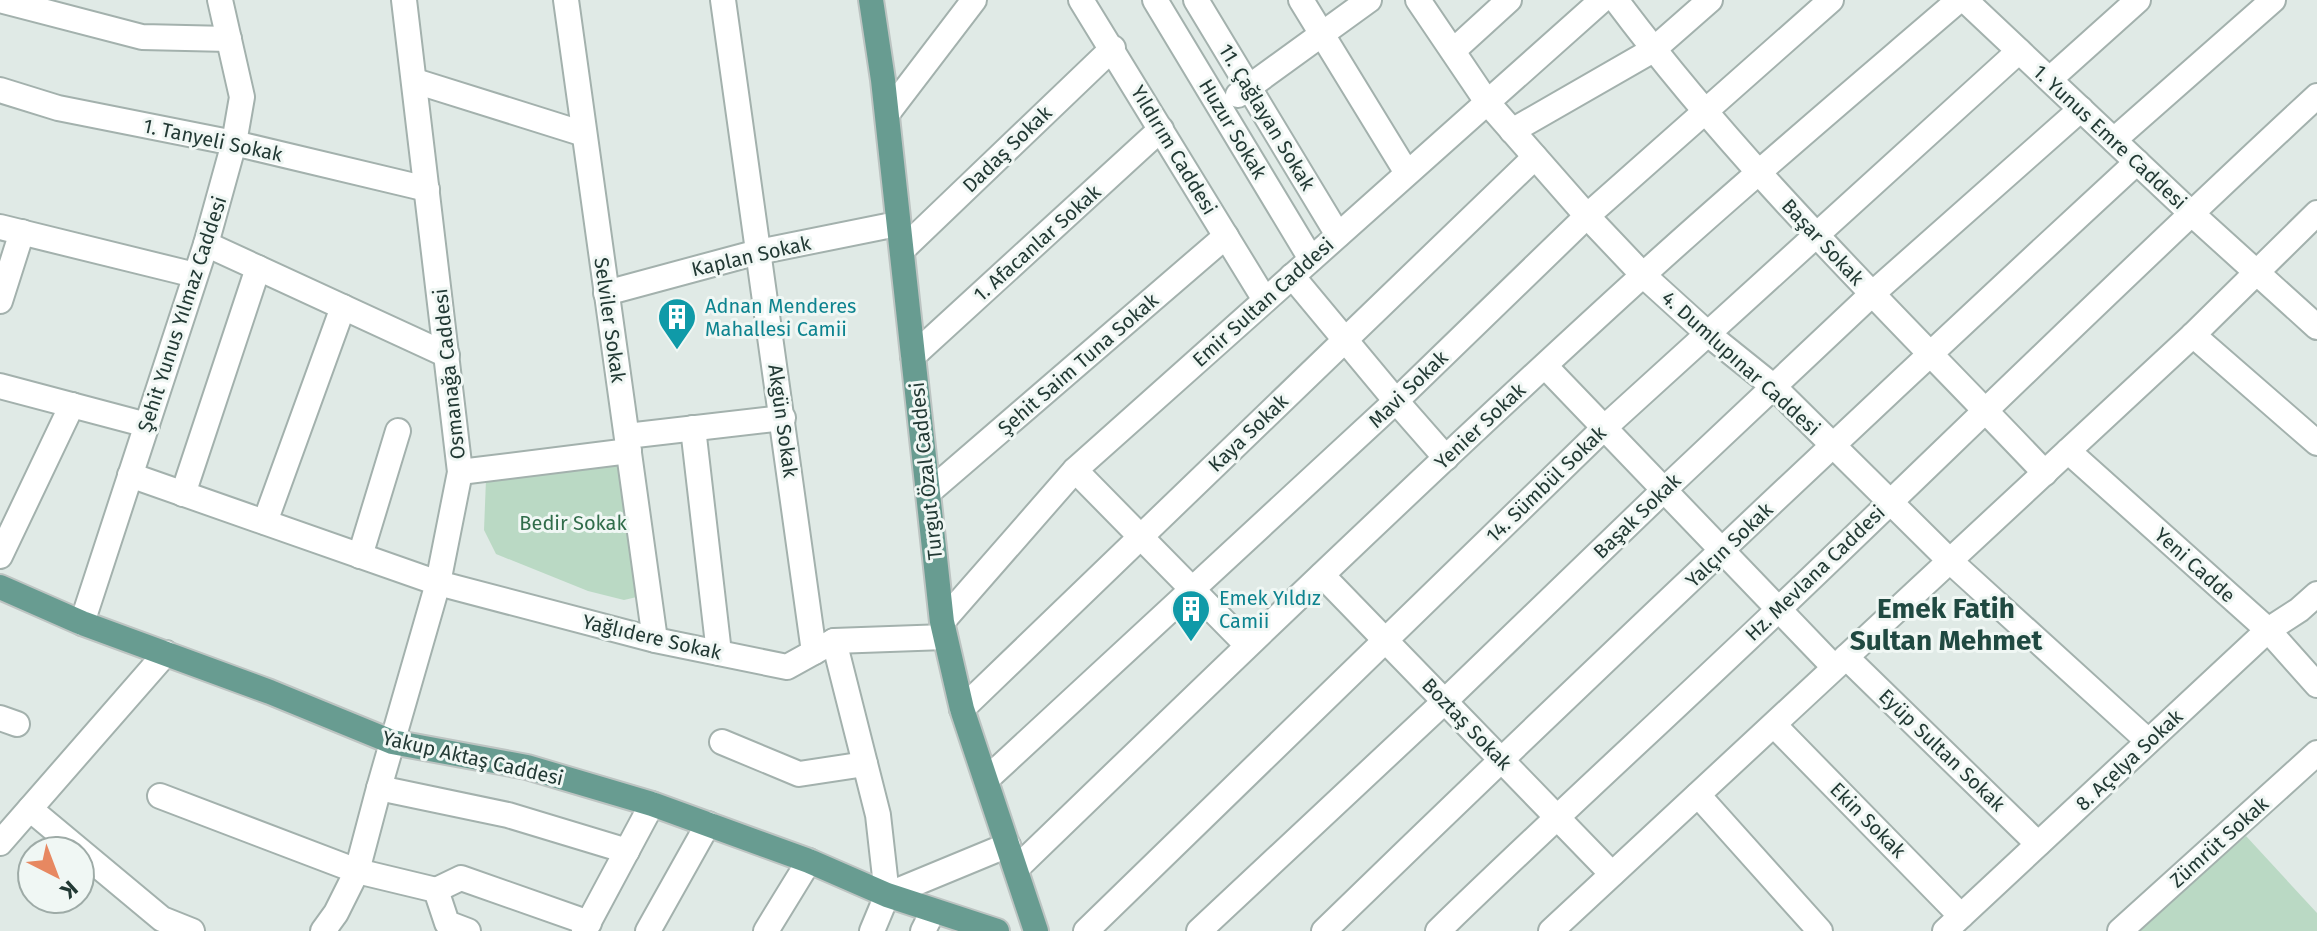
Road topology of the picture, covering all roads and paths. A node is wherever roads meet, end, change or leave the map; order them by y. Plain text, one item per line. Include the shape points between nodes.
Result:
1 (0, 0) edge
2 (220, 0) edge
3 (404, 0) edge
4 (566, 0) edge
5 (723, 0) edge
6 (974, 0) edge
7 (1081, 0) edge
8 (1155, 0) edge
9 (1196, 0) edge
10 (1301, 0) edge
11 (1369, 0) edge
12 (1418, 0) edge
13 (1509, 0) edge
14 (1602, 0) edge
15 (1616, 0) edge
16 (1710, 0) edge
17 (1831, 0) edge
18 (1962, 0) edge
19 (2273, 0) edge
20 (873, 2) edge
21 (2129, 3) edge
22 (1322, 34) junction
23 (229, 39) junction
24 (1113, 48) junction
25 (1653, 50) junction
26 (1453, 51) junction
27 (2019, 51) junction
28 (2050, 79) junction
29 (415, 81) junction
30 (1249, 87) junction
31 (0, 90) edge
32 (2317, 96) edge
33 (1487, 102) junction
34 (1220, 108) junction
35 (2081, 109) junction
36 (1705, 112) junction
37 (887, 114) junction
38 (1161, 129) junction
39 (1512, 131) junction
40 (584, 134) junction
41 (2114, 140) junction
42 (234, 143) junction
43 (1535, 157) junction
44 (2137, 162) junction
45 (1407, 173) junction
46 (1757, 173) junction
47 (427, 189) junction
48 (2191, 213) junction
49 (2316, 215) edge
50 (1587, 216) junction
51 (897, 224) junction
52 (11, 229) edge
53 (1338, 235) junction
54 (1226, 236) junction
55 (1818, 236) junction
56 (206, 244) junction
57 (902, 250) junction
58 (758, 252) junction
59 (1311, 259) junction
60 (258, 268) junction
61 (2256, 272) junction
62 (195, 275) junction
63 (1643, 275) junction
64 (1292, 276) junction
65 (606, 293) junction
66 (1872, 294) junction
67 (1265, 300) junction
68 (0, 301) edge
69 (343, 307) junction
70 (2317, 327) edge
71 (1708, 334) junction
72 (2193, 335) junction
73 (1345, 339) junction
74 (1929, 354) junction
75 (447, 355) junction
76 (913, 356) junction
77 (1545, 366) junction
78 (0, 386) edge
79 (1774, 387) junction
80 (1396, 401) junction
81 (72, 405) junction
82 (1986, 411) junction
83 (783, 418) junction
84 (147, 425) junction
85 (693, 428) junction
86 (1604, 428) junction
87 (398, 431) dead end
88 (2317, 443) edge
89 (628, 444) junction
90 (1832, 446) junction
91 (2068, 451) junction
92 (1446, 458) junction
93 (1075, 470) junction
94 (460, 472) junction
95 (2045, 473) junction
96 (130, 475) junction
97 (1664, 490) junction
98 (929, 492) junction
99 (183, 494) junction
100 (1889, 501) junction
101 (265, 522) junction
102 (1140, 537) junction
103 (1723, 551) junction
104 (0, 556) edge
105 (360, 556) junction
106 (1950, 561) junction
107 (1322, 575) junction
108 (438, 583) junction
109 (0, 587) edge
110 (1191, 589) junction
111 (2317, 594) edge
112 (1778, 609) junction
113 (82, 623) junction
114 (943, 630) junction
115 (2268, 630) junction
116 (1385, 639) junction
117 (655, 640) junction
118 (1247, 645) junction
119 (824, 646) junction
120 (166, 653) junction
121 (719, 653) junction
122 (1840, 662) junction
123 (2317, 685) edge
124 (1445, 701) junction
125 (962, 709) junction
126 (1774, 725) junction
127 (2148, 741) junction
128 (392, 742) junction
129 (722, 742) dead end
130 (2317, 753) edge
131 (1501, 759) junction
132 (865, 764) junction
133 (987, 779) junction
134 (379, 788) junction
135 (1698, 795) junction
136 (160, 796) dead end
137 (652, 804) junction
138 (30, 809) junction
139 (1557, 816) junction
140 (708, 824) junction
141 (0, 843) edge
142 (2038, 844) junction
143 (1008, 845) junction
144 (627, 851) junction
145 (809, 861) junction
146 (1016, 869) junction
147 (357, 871) junction
148 (1612, 874) junction
149 (436, 890) junction
150 (887, 895) junction
151 (928, 921) edge
152 (1953, 923) edge
153 (586, 927) edge
154 (192, 931) edge
155 (323, 931) edge
156 (468, 931) edge
157 (648, 931) edge
158 (766, 931) edge
159 (872, 931) edge
160 (997, 931) edge
161 (1036, 931) edge
162 (1086, 931) edge
163 (1199, 931) edge
164 (1324, 931) edge
165 (1438, 931) edge
166 (1551, 931) edge
167 (1820, 931) edge
168 (2120, 931) edge

1 - 23 street via 142,37
2 - 23 street, Şehit Yunus Yılmaz Caddesi
3 - 29 street, Osmanağa Caddesi
4 - 40 street, Selviler Sokak
5 - 58 street, Akgün Sokak
6 - 37 street
7 - 24 street, Yıldırım Caddesi
8 - 34 street, Huzur Sokak
9 - 30 street, 11. Çağlayan Sokak
10 - 22 street
11 - 22 street
12 - 26 street, 4. Dumlupınar Caddesi
13 - 26 street
14 - 33 street, Emir Sultan Caddesi
15 - 25 street, Başar Sokak
16 - 25 street
17 - 36 street, Mavi Sokak
18 - 27 street, 1. Yunus Emre Caddesi
18 - 46 street, Yenier Sokak
19 - 41 street
20 - 37 main road, Turgut Özal Caddesi
21 - 28 street
22 - 30 street
22 - 45 street
23 - 42 street, Şehit Yunus Yılmaz Caddesi via 242,97
24 - 38 street, Yıldırım Caddesi
24 - 57 street, Dadaş Sokak
25 - 36 street, Başar Sokak
25 - 39 street
26 - 33 street, 4. Dumlupınar Caddesi
27 - 28 street, 1. Yunus Emre Caddesi
27 - 55 street, 14. Sümbül Sokak
28 - 35 street, 1. Yunus Emre Caddesi
29 - 40 street
29 - 47 street, Osmanağa Caddesi
30 - 34 street
30 - 53 street, 11. Çağlayan Sokak
31 - 42 street, 1. Tanyeli Sokak via 58,108
32 - 48 street, Hz. Mevlana Caddesi
33 - 39 street, 4. Dumlupınar Caddesi
33 - 45 street, Emir Sultan Caddesi
34 - 59 street, Huzur Sokak
35 - 41 street, 1. Yunus Emre Caddesi
35 - 66 street, Başak Sokak
36 - 46 street, Başar Sokak
36 - 50 street, Mavi Sokak
37 - 51 main road, Turgut Özal Caddesi
38 - 54 street, Yıldırım Caddesi
38 - 76 street, 1. Afacanlar Sokak
39 - 43 street, 4. Dumlupınar Caddesi
40 - 65 street, Selviler Sokak
41 - 44 street, 1. Yunus Emre Caddesi
42 - 47 street, 1. Tanyeli Sokak
42 - 56 street, Şehit Yunus Yılmaz Caddesi
43 - 50 street, 4. Dumlupınar Caddesi
43 - 73 street, Kaya Sokak
44 - 48 street, 1. Yunus Emre Caddesi
44 - 74 street, Yalçın Sokak
45 - 53 street, Emir Sultan Caddesi
46 - 55 street, Başar Sokak
46 - 63 street, Yenier Sokak
47 - 75 street, Osmanağa Caddesi
48 - 61 street, 1. Yunus Emre Caddesi
48 - 82 street, Hz. Mevlana Caddesi
49 - 61 street
50 - 63 street, 4. Dumlupınar Caddesi
50 - 80 street, Mavi Sokak
51 - 57 main road, Turgut Özal Caddesi
51 - 58 street, Kaplan Sokak
52 - 62 street
52 - 68 street
53 - 59 street, Emir Sultan Caddesi
54 - 67 street, Yıldırım Caddesi
54 - 98 street, Şehit Saim Tuna Sokak
55 - 66 street, Başar Sokak
55 - 71 street, 14. Sümbül Sokak
56 - 60 street
56 - 62 street, Şehit Yunus Yılmaz Caddesi
57 - 76 main road, Turgut Özal Caddesi
58 - 65 street, Kaplan Sokak
58 - 83 street, Akgün Sokak
59 - 64 street, Emir Sultan Caddesi
60 - 69 street
60 - 99 street
61 - 70 street, 1. Yunus Emre Caddesi
61 - 72 street
62 - 84 street, Şehit Yunus Yılmaz Caddesi
63 - 71 street, 4. Dumlupınar Caddesi
63 - 77 street, Yenier Sokak
64 - 67 street, Emir Sultan Caddesi
64 - 73 street
65 - 89 street, Selviler Sokak
66 - 74 street, Başar Sokak
66 - 79 street, Başak Sokak
67 - 93 street, Emir Sultan Caddesi
69 - 75 street
69 - 101 street
71 - 79 street, 4. Dumlupınar Caddesi
71 - 86 street, 14. Sümbül Sokak
72 - 88 street
72 - 91 street
73 - 80 street
73 - 102 street, Kaya Sokak
74 - 82 street, Başar Sokak
74 - 90 street, Yalçın Sokak
75 - 94 street, Osmanağa Caddesi
76 - 98 main road, Turgut Özal Caddesi
77 - 86 street, Eyüp Sultan Sokak
77 - 92 street, Yenier Sokak
78 - 81 street
79 - 90 street, 4. Dumlupınar Caddesi
79 - 97 street, Başak Sokak
80 - 92 street
80 - 110 street, Mavi Sokak
81 - 84 street
81 - 104 street
82 - 95 street, Başar Sokak
82 - 100 street, Hz. Mevlana Caddesi
83 - 85 street
83 - 119 street, Akgün Sokak
84 - 96 street, Şehit Yunus Yılmaz Caddesi
85 - 89 street
85 - 121 street
86 - 97 street, Eyüp Sultan Sokak
86 - 116 street, 14. Sümbül Sokak
87 - 105 street
89 - 94 street
89 - 117 street, Selviler Sokak
90 - 100 street, 4. Dumlupınar Caddesi
90 - 103 street, Yalçın Sokak
91 - 95 street
91 - 115 street, Yeni Cadde
92 - 107 street, Yenier Sokak
93 - 102 street
93 - 114 street, Emir Sultan Caddesi
94 - 108 street, Osmanağa Caddesi
95 - 106 street
96 - 99 street, Yağlıdere Sokak
96 - 113 street, Şehit Yunus Yılmaz Caddesi
97 - 103 street, Eyüp Sultan Sokak
97 - 124 street, Başak Sokak
98 - 114 main road, Turgut Özal Caddesi
99 - 101 street, Yağlıdere Sokak
100 - 106 street, 4. Dumlupınar Caddesi
100 - 112 street, Hz. Mevlana Caddesi
101 - 105 street, Yağlıdere Sokak
102 - 110 street
102 - 125 street, Kaya Sokak
103 - 112 street, Eyüp Sultan Sokak
103 - 131 street, Yalçın Sokak
105 - 108 street, Yağlıdere Sokak
106 - 122 street
106 - 127 street, 4. Dumlupınar Caddesi
107 - 116 street, Boztaş Sokak
107 - 118 street, Yenier Sokak
108 - 117 street, Yağlıdere Sokak
108 - 128 street, Osmanağa Caddesi
109 - 113 main road, Yakup Aktaş Caddesi
110 - 118 street
110 - 133 street, Mavi Sokak
111 - 115 street, 8. Açelya Sokak
112 - 122 street, Eyüp Sultan Sokak
112 - 139 street, Hz. Mevlana Caddesi
113 - 120 main road, Yakup Aktaş Caddesi
114 - 119 street, Yağlıdere Sokak
114 - 125 main road, Turgut Özal Caddesi
115 - 123 street, Yeni Cadde
115 - 127 street, 8. Açelya Sokak
116 - 124 street, Boztaş Sokak
116 - 162 street, 14. Sümbül Sokak
117 - 121 street, Yağlıdere Sokak
118 - 146 street, Yenier Sokak
119 - 121 street, Yağlıdere Sokak via 787,667
119 - 132 street, Akgün Sokak
120 - 128 main road, Yakup Aktaş Caddesi
120 - 138 street
122 - 126 street
122 - 142 street, Eyüp Sultan Sokak
124 - 131 street, Boztaş Sokak
124 - 163 street, Başak Sokak
125 - 133 main road, Turgut Özal Caddesi
126 - 135 street
126 - 152 street, Ekin Sokak
127 - 142 street, 8. Açelya Sokak
128 - 134 street, Osmanağa Caddesi
128 - 137 main road, Yakup Aktaş Caddesi via 527,767
129 - 132 street via 799,774
130 - 168 street, Zümrüt Sokak
131 - 139 street, Boztaş Sokak
131 - 164 street, Yalçın Sokak
132 - 150 street, Akgün Sokak via 878,815
133 - 143 main road, Turgut Özal Caddesi
134 - 144 street via 508,815
134 - 147 street, Osmanağa Caddesi
135 - 148 street
135 - 167 street
136 - 147 street
137 - 140 main road, Yakup Aktaş Caddesi
137 - 144 street
138 - 141 street
138 - 154 street via 162,919
139 - 148 street, Boztaş Sokak
139 - 165 street, Hz. Mevlana Caddesi
140 - 145 main road, Yakup Aktaş Caddesi
140 - 157 street
142 - 152 street, 8. Açelya Sokak
143 - 146 main road, Turgut Özal Caddesi
143 - 150 street
144 - 153 street
145 - 150 main road, Yakup Aktaş Caddesi
145 - 158 street
146 - 161 main road, Turgut Özal Caddesi
147 - 149 street
147 - 155 street, Osmanağa Caddesi
148 - 166 street
149 - 153 street via 461,878
149 - 156 street via 447,923
150 - 151 main road, Yakup Aktaş Caddesi
150 - 159 street
151 - 160 main road, Yakup Aktaş Caddesi

